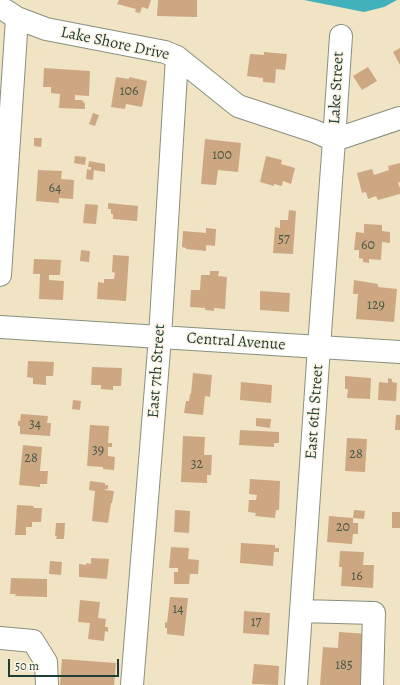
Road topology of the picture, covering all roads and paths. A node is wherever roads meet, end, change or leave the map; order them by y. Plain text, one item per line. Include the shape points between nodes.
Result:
1 (9, 12) edge
2 (341, 36) dead end
3 (177, 57) junction
4 (400, 118) edge
5 (334, 140) junction
6 (4, 163) edge
7 (0, 275) edge
8 (0, 327) edge
9 (160, 337) junction
10 (319, 347) junction
11 (400, 352) edge
12 (301, 611) junction
13 (0, 638) edge
14 (47, 685) edge
15 (132, 685) edge
16 (296, 685) edge
17 (372, 685) edge

1 - 3 street, Lake Shore Drive via 46,29 165,52
1 - 6 street
2 - 5 street, Lake Street
3 - 5 street, Lake Shore Drive via 238,106
3 - 9 street, East 7th Street
4 - 5 street
5 - 10 street, East 6th Street
6 - 7 street
8 - 9 street, Central Avenue
9 - 10 street, Central Avenue
9 - 15 street, East 7th Street
10 - 11 street, Central Avenue
10 - 12 street, East 6th Street
12 - 16 street, East 6th Street
12 - 17 street via 374,613
13 - 14 street via 33,641 46,662

